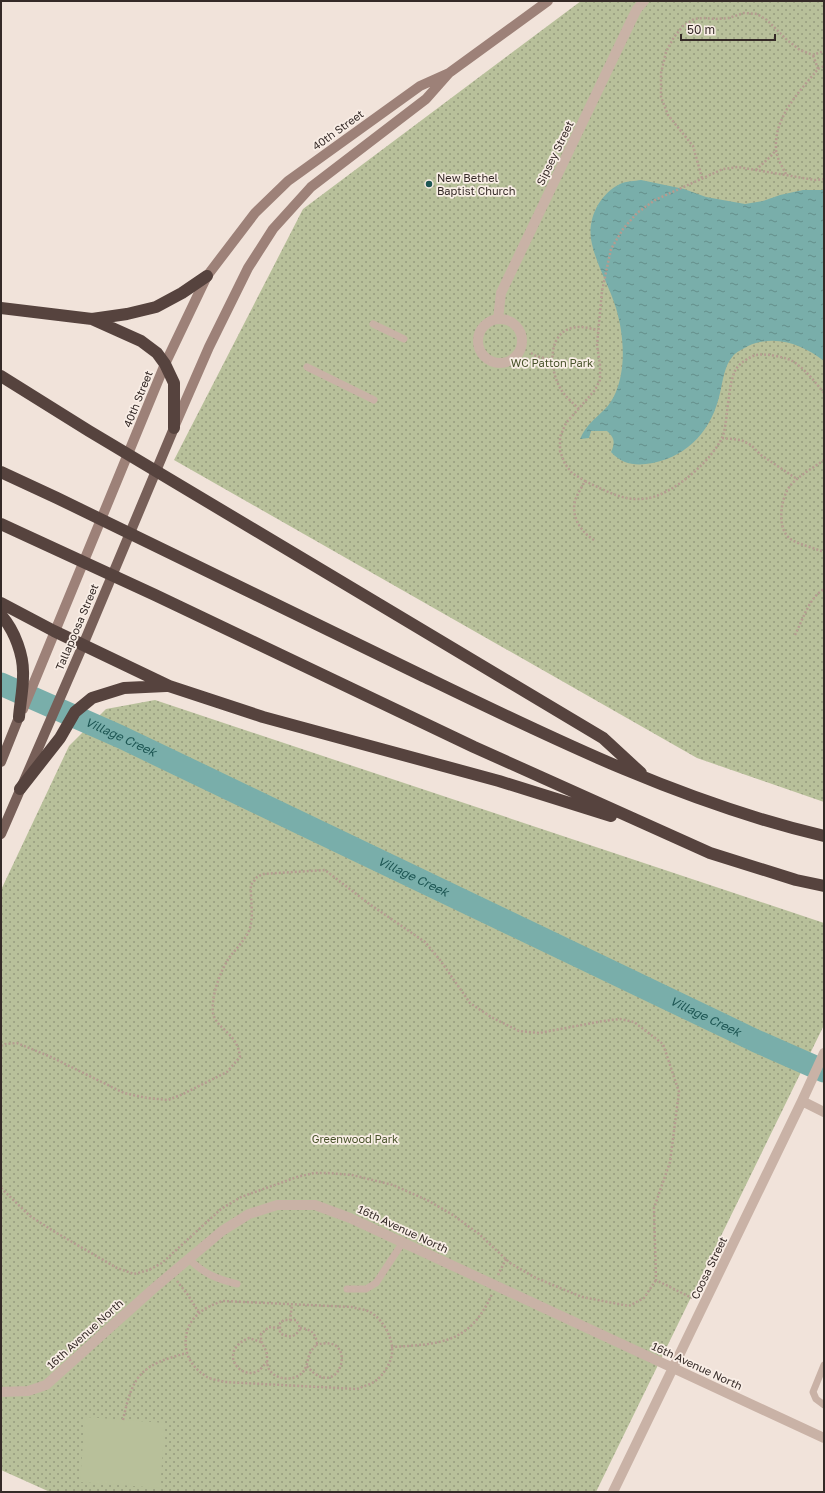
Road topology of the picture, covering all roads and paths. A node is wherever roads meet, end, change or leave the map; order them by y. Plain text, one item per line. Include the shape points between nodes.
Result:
1 (548, 1) edge
2 (644, 1) edge
3 (824, 51) edge
4 (813, 55) junction
5 (824, 66) edge
6 (818, 69) junction
7 (449, 73) junction
8 (776, 149) junction
9 (756, 170) junction
10 (786, 175) junction
11 (702, 178) junction
12 (824, 179) edge
13 (207, 276) junction
14 (1, 308) edge
15 (92, 318) junction
16 (498, 319) junction
17 (373, 324) dead end
18 (598, 330) junction
19 (404, 338) dead end
20 (531, 353) dead end
21 (552, 360) junction
22 (165, 364) junction
23 (307, 368) dead end
24 (1, 376) edge
25 (824, 393) edge
26 (374, 400) dead end
27 (579, 409) junction
28 (174, 428) junction
29 (722, 438) junction
30 (824, 460) edge
31 (1, 472) edge
32 (797, 479) junction
33 (585, 481) junction
34 (1, 524) edge
35 (594, 540) dead end
36 (824, 552) edge
37 (824, 589) edge
38 (1, 603) edge
39 (1, 615) edge
40 (54, 631) junction
41 (795, 635) dead end
42 (83, 644) junction
43 (29, 677) junction
44 (169, 686) junction
45 (19, 717) joint
46 (1, 762) edge
47 (650, 780) junction
48 (20, 789) junction
49 (665, 833) junction
50 (1, 834) edge
51 (824, 836) edge
52 (824, 886) edge
53 (1, 1046) edge
54 (824, 1053) edge
55 (804, 1096) junction
56 (824, 1112) edge
57 (1, 1188) edge
58 (403, 1242) junction
59 (189, 1259) junction
60 (506, 1259) junction
61 (171, 1274) junction
62 (656, 1280) junction
63 (237, 1284) dead end
64 (495, 1285) junction
65 (348, 1289) dead end
66 (692, 1298) dead end
67 (292, 1305) junction
68 (199, 1313) junction
69 (290, 1320) junction
70 (279, 1328) junction
71 (300, 1328) junction
72 (261, 1342) junction
73 (316, 1345) junction
74 (391, 1348) junction
75 (187, 1353) junction
76 (268, 1362) junction
77 (824, 1365) edge
78 (307, 1366) junction
79 (673, 1368) junction
80 (287, 1379) junction
81 (287, 1385) junction
82 (1, 1392) edge
83 (824, 1405) edge
84 (123, 1420) dead end
85 (824, 1438) edge
86 (613, 1492) edge

1 - 7 street
2 - 16 street, Sipsey Street via 631,21 501,293
3 - 4 path
4 - 6 path
4 - 11 path via 800,50 757,14 744,13 716,20 694,19 674,37 666,52 661,73 661,97 668,115 693,146
5 - 6 path
6 - 8 path via 782,118 776,134
7 - 13 street, 40th Street via 420,86 288,181 255,214
7 - 28 street via 426,99 311,187 273,228 248,268 208,347
8 - 9 path
8 - 10 path
9 - 10 path
9 - 11 path via 738,167 723,169
10 - 12 path via 814,180
11 - 18 path via 655,200 637,213 622,229 611,249 602,291
13 - 15 highway via 156,307
13 - 22 street, 40th Street
14 - 15 highway
15 - 22 highway via 141,341 157,353
16 - 16 street via 481,328 478,334 478,347 485,358 504,363 516,358 522,340 514,324
17 - 19 lane
18 - 21 path via 579,327 566,331 558,337
18 - 27 path via 600,380
20 - 21 path
21 - 27 path via 556,381 562,392
22 - 28 highway via 174,383
22 - 40 street, 40th Street
23 - 26 lane
24 - 47 highway via 603,738
25 - 29 path via 794,361 781,356 757,355 736,369
27 - 33 path via 566,423 560,437 560,451 572,473
28 - 42 main road, Tallapoosa Street
29 - 32 path via 741,440 751,445 761,455
29 - 33 path via 707,459 686,478 666,492 649,498 634,499 618,495
30 - 32 path
31 - 47 highway via 492,709
32 - 36 path via 784,496 781,519 783,531 791,540
33 - 35 path via 576,500 574,513 585,534
34 - 49 highway via 474,747
37 - 41 path via 811,603
38 - 40 highway
39 - 43 highway via 15,638
40 - 42 highway
40 - 43 street, Tallapoosa Street
42 - 44 highway
42 - 48 main road, Tallapoosa Street
43 - 45 highway
44 - 48 highway via 124,688 92,698 75,712 60,738
44 - 49 highway via 263,717 499,781
45 - 46 main road
47 - 51 highway via 785,827
48 - 50 main road, Tallapoosa Street
49 - 52 highway via 710,853 796,880
53 - 62 path via 17,1043 124,1092 147,1098 168,1100 227,1072 240,1057 239,1050 235,1041 213,1014 214,998 219,975 247,934 252,921 251,884 263,874 325,870 425,942 470,1003 519,1031 539,1033 620,1019 634,1022 663,1044 679,1092 670,1162 654,1208
54 - 55 street, Coosa Street
55 - 56 street
55 - 79 street, Coosa Street
57 - 60 path via 30,1216 117,1268 134,1274 162,1263 220,1209 241,1197 314,1173 352,1175 393,1185 429,1201 479,1234
58 - 59 street, 16th Avenue North via 315,1205 277,1205 249,1214 222,1231
58 - 64 street, 16th Avenue North
58 - 65 lane via 376,1283 366,1289
59 - 61 street, 16th Avenue North
59 - 63 lane via 216,1279
60 - 62 path via 536,1278 582,1297 629,1306 644,1298
60 - 64 path
61 - 68 path
61 - 82 street, 16th Avenue North via 46,1385 28,1391
62 - 66 path
64 - 74 path via 487,1308 474,1325 453,1339 431,1345
64 - 79 street, 16th Avenue North
67 - 68 path via 223,1302 211,1305
67 - 69 path
67 - 74 path via 352,1307 370,1312 387,1331
68 - 75 path via 189,1324 185,1337
69 - 70 path via 284,1320
69 - 71 path via 296,1320
70 - 71 path via 280,1333 291,1337 296,1336
70 - 72 path via 269,1327 261,1334
71 - 73 path via 313,1332
72 - 76 path
72 - 76 path via 249,1338 242,1340 234,1348 236,1366 240,1370 252,1373 257,1372
73 - 78 path via 309,1354
73 - 78 path via 326,1343 336,1347 342,1355 341,1368 336,1374 323,1378
74 - 81 path via 390,1362 379,1378 357,1389
75 - 81 path via 193,1366 208,1378 225,1382
75 - 84 path via 159,1361 136,1380 128,1398
76 - 80 path via 270,1370 277,1376
77 - 83 lane via 813,1392 816,1399
78 - 80 path via 298,1377
79 - 85 street, 16th Avenue North
79 - 86 street, Coosa Street
80 - 81 path

